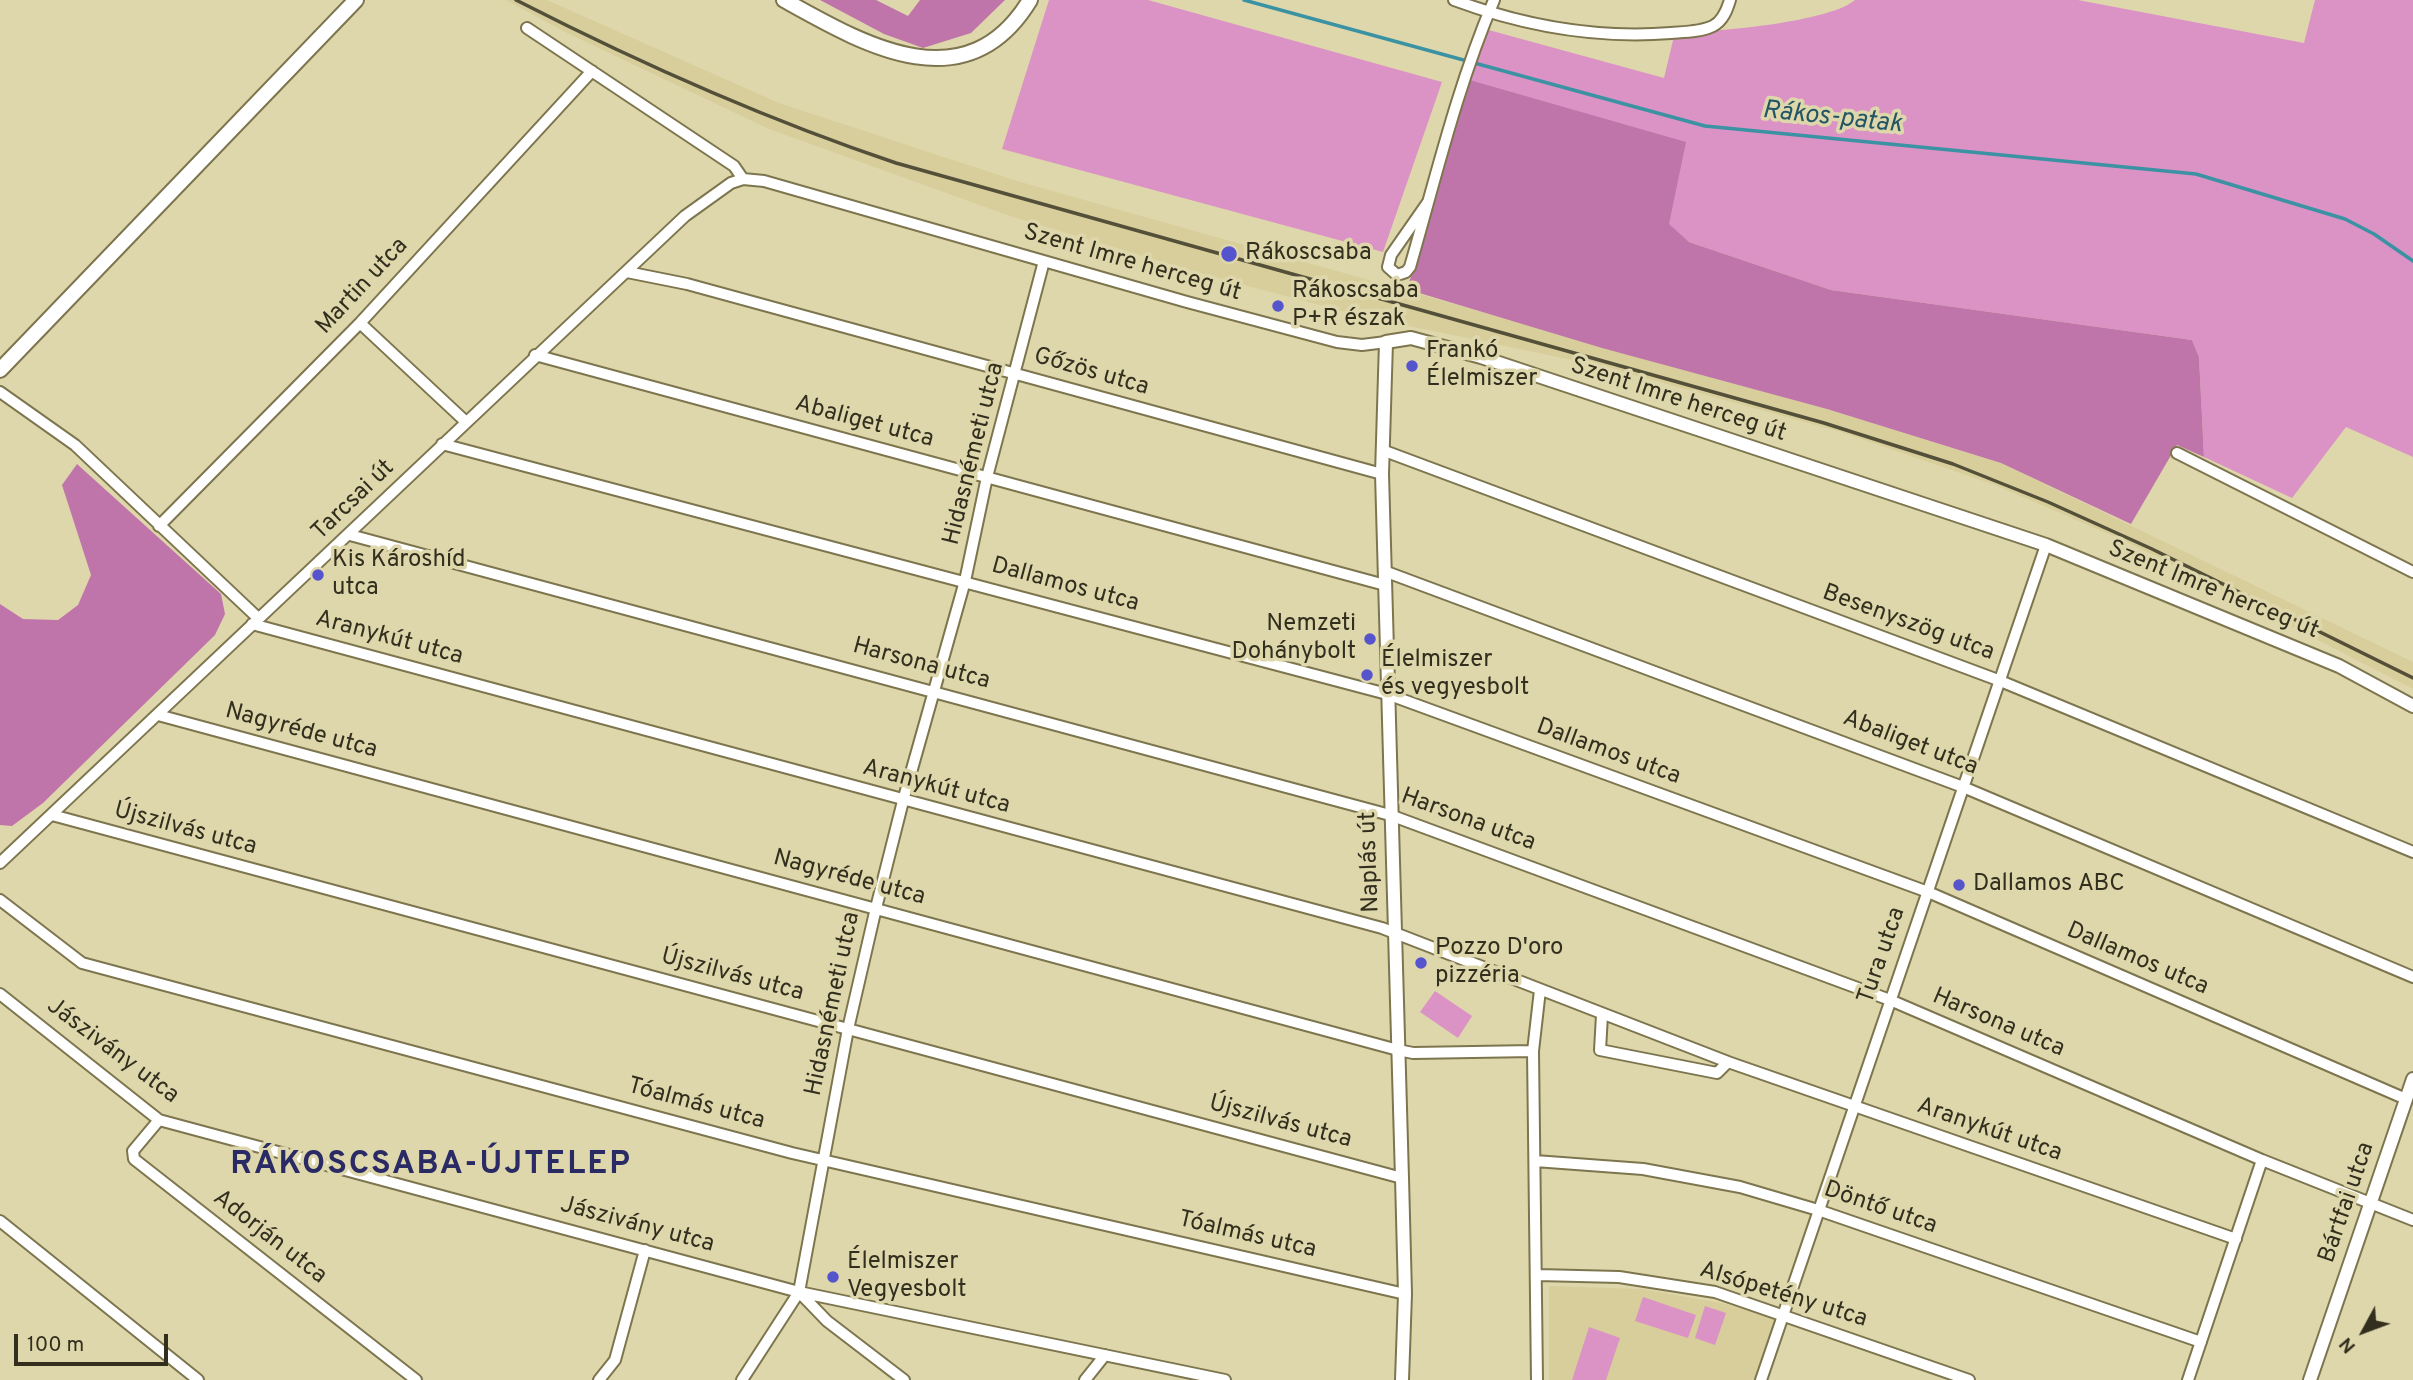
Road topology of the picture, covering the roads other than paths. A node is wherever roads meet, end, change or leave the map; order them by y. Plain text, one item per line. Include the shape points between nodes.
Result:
1 (356, 0) edge
2 (784, 0) edge
3 (1454, 0) edge
4 (1494, 0) edge
5 (1730, 0) edge
6 (1026, 6) edge
7 (1488, 13) junction
8 (527, 28) dead end
9 (592, 71) junction
10 (743, 179) junction
11 (1429, 202) junction
12 (1044, 261) junction
13 (627, 272) junction
14 (360, 323) junction
15 (1386, 342) junction
16 (535, 355) junction
17 (0, 370) edge
18 (1017, 374) junction
19 (0, 392) edge
20 (466, 421) junction
21 (442, 444) junction
22 (1382, 450) junction
23 (2177, 453) dead end
24 (1382, 474) junction
25 (987, 477) junction
26 (159, 526) junction
27 (351, 535) junction
28 (2046, 545) junction
29 (1384, 571) junction
30 (2413, 572) edge
31 (965, 581) junction
32 (1385, 585) junction
33 (255, 621) junction
34 (1998, 680) junction
35 (934, 691) junction
36 (1387, 694) junction
37 (2413, 706) edge
38 (158, 715) junction
39 (1962, 786) junction
40 (903, 801) junction
41 (1390, 814) junction
42 (52, 815) junction
43 (2413, 852) edge
44 (0, 863) edge
45 (1928, 892) junction
46 (0, 900) edge
47 (876, 908) junction
48 (1394, 932) junction
49 (2413, 977) edge
50 (1540, 990) junction
51 (0, 994) edge
52 (1890, 1000) junction
53 (1602, 1016) junction
54 (848, 1029) junction
55 (1398, 1050) junction
56 (1533, 1051) junction
57 (1728, 1062) junction
58 (2413, 1079) edge
59 (2406, 1099) junction
60 (1853, 1105) junction
61 (159, 1120) junction
62 (823, 1160) junction
63 (2262, 1160) junction
64 (1535, 1161) junction
65 (1402, 1178) junction
66 (2370, 1205) junction
67 (1818, 1210) junction
68 (2413, 1220) edge
69 (0, 1221) edge
70 (2236, 1239) junction
71 (645, 1250) junction
72 (1538, 1275) junction
73 (799, 1292) junction
74 (1405, 1294) junction
75 (1784, 1313) junction
76 (2201, 1342) junction
77 (1105, 1355) junction
78 (198, 1380) edge
79 (416, 1380) edge
80 (599, 1380) edge
81 (742, 1380) edge
82 (904, 1380) edge
83 (1085, 1380) edge
84 (1225, 1380) edge
85 (1402, 1380) edge
86 (1536, 1380) edge
87 (1761, 1380) edge
88 (1969, 1380) edge
89 (2188, 1380) edge
90 (2310, 1380) edge

1 - 17 main road
2 - 6 main road via 864,43 917,57 957,56 974,50 995,38
3 - 7 street
4 - 7 street
5 - 7 street via 1713,27 1646,35 1561,30
7 - 11 street via 1463,76
8 - 9 street
9 - 10 street via 734,166
9 - 14 street, Martin utca
10 - 12 street, Szent Imre herceg út via 764,181
10 - 13 street, Tarcsai út via 692,210
11 - 11 street via 1391,255 1388,267 1397,275 1410,267
12 - 15 street, Szent Imre herceg út via 1337,342
12 - 18 street, Hidasnémeti utca
13 - 16 street, Tarcsai út
13 - 18 street, Gőzös utca via 687,284
14 - 20 street
14 - 26 street, Martin utca
15 - 22 street, Naplás út
15 - 28 street, Szent Imre herceg út via 1411,338 1481,357
16 - 20 street, Tarcsai út
16 - 25 street, Abaliget utca
18 - 24 street, Gőzös utca
18 - 25 street, Hidasnémeti utca
19 - 26 street via 75,445
20 - 21 street, Tarcsai út
21 - 27 street, Tarcsai út
21 - 31 street, Dallamos utca
22 - 24 street, Naplás út
22 - 34 street, Besenyszög utca
23 - 30 street
24 - 29 street, Naplás út
25 - 31 street, Hidasnémeti utca
25 - 32 street, Abaliget utca
26 - 33 street
27 - 33 street, Tarcsai út
27 - 35 street, Harsona utca
28 - 34 street, Tura utca
28 - 37 street, Szent Imre herceg út via 2339,666
29 - 32 street, Naplás út
29 - 39 street, Abaliget utca
31 - 35 street, Hidasnémeti utca
31 - 36 street, Dallamos utca
32 - 36 street, Naplás út
33 - 38 street, Tarcsai út
33 - 40 street, Aranykút utca
34 - 39 street, Tura utca
34 - 43 street, Besenyszög utca
35 - 40 street, Hidasnémeti utca
35 - 41 street, Harsona utca
36 - 41 street, Naplás út
36 - 45 street, Dallamos utca
38 - 42 street, Tarcsai út
38 - 47 street, Nagyréde utca
39 - 45 street, Tura utca
39 - 49 street, Abaliget utca
40 - 47 street, Hidasnémeti utca
40 - 48 street, Aranykút utca
41 - 48 street, Naplás út
41 - 52 street, Harsona utca
42 - 44 street, Tarcsai út
42 - 54 street, Újszilvás utca
45 - 52 street, Tura utca
45 - 59 street, Dallamos utca
46 - 62 street, Tóalmás utca via 82,963
47 - 54 street, Hidasnémeti utca
47 - 55 street, Nagyréde utca
48 - 50 street, Aranykút utca
48 - 55 street, Naplás út
50 - 53 street, Aranykút utca
50 - 56 street
51 - 61 street, Jászivány utca
52 - 60 street, Tura utca
52 - 63 street, Harsona utca
53 - 57 street, Aranykút utca
53 - 57 street via 1600,1050 1717,1073
54 - 62 street, Hidasnémeti utca
54 - 65 street, Újszilvás utca
55 - 56 street, Nagyréde utca
55 - 65 street, Naplás út
56 - 64 street
57 - 60 street, Aranykút utca
58 - 59 street, Bártfai utca
59 - 66 street, Bártfai utca
60 - 67 street, Tura utca
60 - 70 street, Aranykút utca
61 - 71 street, Jászivány utca
61 - 79 street, Adorján utca via 133,1150 134,1159
62 - 73 street, Hidasnémeti utca
62 - 74 street, Tóalmás utca
63 - 66 street, Harsona utca
63 - 70 street
64 - 67 street, Döntő utca via 1655,1171 1740,1187
64 - 72 street
65 - 74 street, Naplás út
66 - 68 street, Harsona utca
66 - 90 street, Bártfai utca
67 - 75 street, Tura utca
67 - 76 street, Döntő utca
69 - 78 street
70 - 76 street
71 - 73 street, Jászivány utca
71 - 80 street via 615,1360
72 - 75 street, Alsópetény utca via 1619,1277 1674,1285
72 - 86 street
73 - 77 street, Jászivány utca
73 - 81 street, Hidasnémeti utca
73 - 82 street via 827,1321
74 - 85 street, Naplás út
75 - 87 street, Tura utca
75 - 88 street, Alsópetény utca
76 - 89 street
77 - 83 street
77 - 84 street, Jászivány utca

